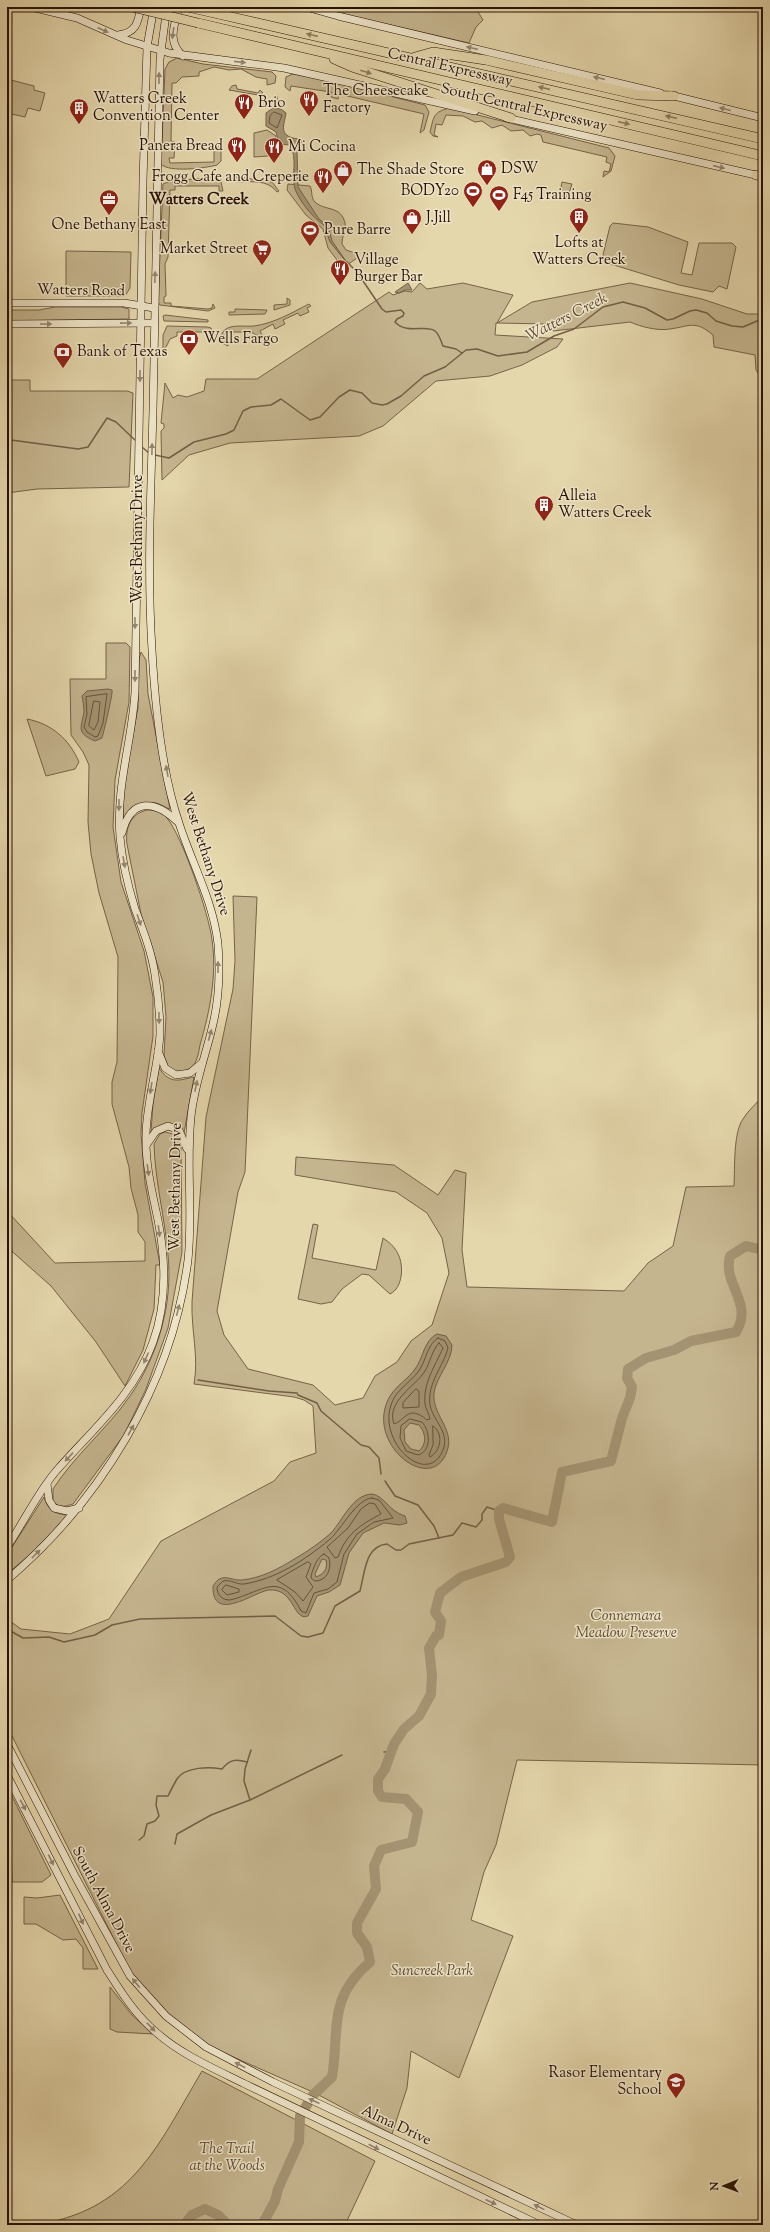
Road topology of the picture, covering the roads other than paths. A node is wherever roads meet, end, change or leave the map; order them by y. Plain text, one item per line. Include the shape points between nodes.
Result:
1 (31, 7) edge
2 (132, 7) edge
3 (141, 7) edge
4 (154, 7) edge
5 (167, 7) edge
6 (179, 7) edge
7 (306, 7) edge
8 (192, 8) edge
9 (116, 35) junction
10 (147, 47) junction
11 (160, 51) junction
12 (317, 51) junction
13 (183, 56) junction
14 (414, 58) junction
15 (674, 96) junction
16 (511, 118) junction
17 (763, 118) edge
18 (763, 139) edge
19 (763, 156) edge
20 (761, 176) edge
21 (7, 303) edge
22 (140, 305) junction
23 (154, 308) junction
24 (140, 323) junction
25 (154, 323) junction
26 (7, 324) edge
27 (178, 822) junction
28 (120, 841) junction
29 (158, 1049) junction
30 (202, 1063) junction
31 (146, 1147) junction
32 (188, 1152) junction
33 (47, 1484) junction
34 (80, 1508) junction
35 (7, 1547) edge
36 (7, 1580) edge
37 (7, 1744) edge
38 (7, 1775) edge
39 (206, 2047) joint
40 (199, 2060) joint
41 (540, 2225) edge
42 (578, 2225) edge

1 -> 9 main road via 77,18
2 - 12 highway, Central Expressway, bridge
3 - 9 main road via 134,29 126,34
4 - 10 main road, West Bethany Drive
5 - 11 main road, West Bethany Drive
6 -> 13 main road via 172,39
15 -> 7 main road
14 -> 8 highway, Central Expressway
9 - 10 main road, South Central Expressway
10 - 11 main road, South Central Expressway
10 - 22 main road, West Bethany Drive
11 - 13 main road, South Central Expressway
23 -> 11 main road, West Bethany Drive
12 -> 16 highway via 352,67
12 -> 19 highway, Central Expressway
13 -> 16 main road, South Central Expressway via 284,68
14 - 15 highway via 434,52 486,60 638,95
18 -> 14 highway, Central Expressway
17 -> 15 main road
16 -> 20 main road, South Central Expressway
21 - 22 main road, Watters Road
22 - 23 main road, Watters Road
22 - 24 main road, West Bethany Drive
23 - 25 main road, West Bethany Drive
24 - 25 main road
26 -> 24 main road
24 -> 28 main road, West Bethany Drive via 135,692 120,781
27 -> 25 main road, West Bethany Drive via 166,769 154,676 150,558
27 - 28 main road via 168,812 155,806 142,806 128,818
30 -> 27 main road, West Bethany Drive via 214,1021 218,984 218,945 211,907
28 -> 29 main road, West Bethany Drive via 134,906 155,972 159,1007
29 - 30 main road via 165,1068 176,1076 190,1073
29 -> 31 main road, West Bethany Drive via 147,1117
32 -> 30 main road, West Bethany Drive via 191,1113
31 - 32 main road via 156,1131 168,1126 179,1130
31 -> 33 main road, West Bethany Drive via 164,1270 164,1294 158,1326 147,1358 130,1388
34 -> 32 main road, West Bethany Drive via 132,1430 166,1351 179,1307 188,1259
33 - 34 main road via 49,1500 54,1508 67,1511
33 - 35 main road, West Bethany Drive
36 -> 34 main road, West Bethany Drive
39 -> 37 main road, South Alma Drive via 166,2016 130,1976
38 -> 40 main road, South Alma Drive via 106,1970 126,1998 157,2033
42 -> 39 main road, Alma Drive via 273,2082
40 -> 41 main road, Alma Drive via 386,2153

